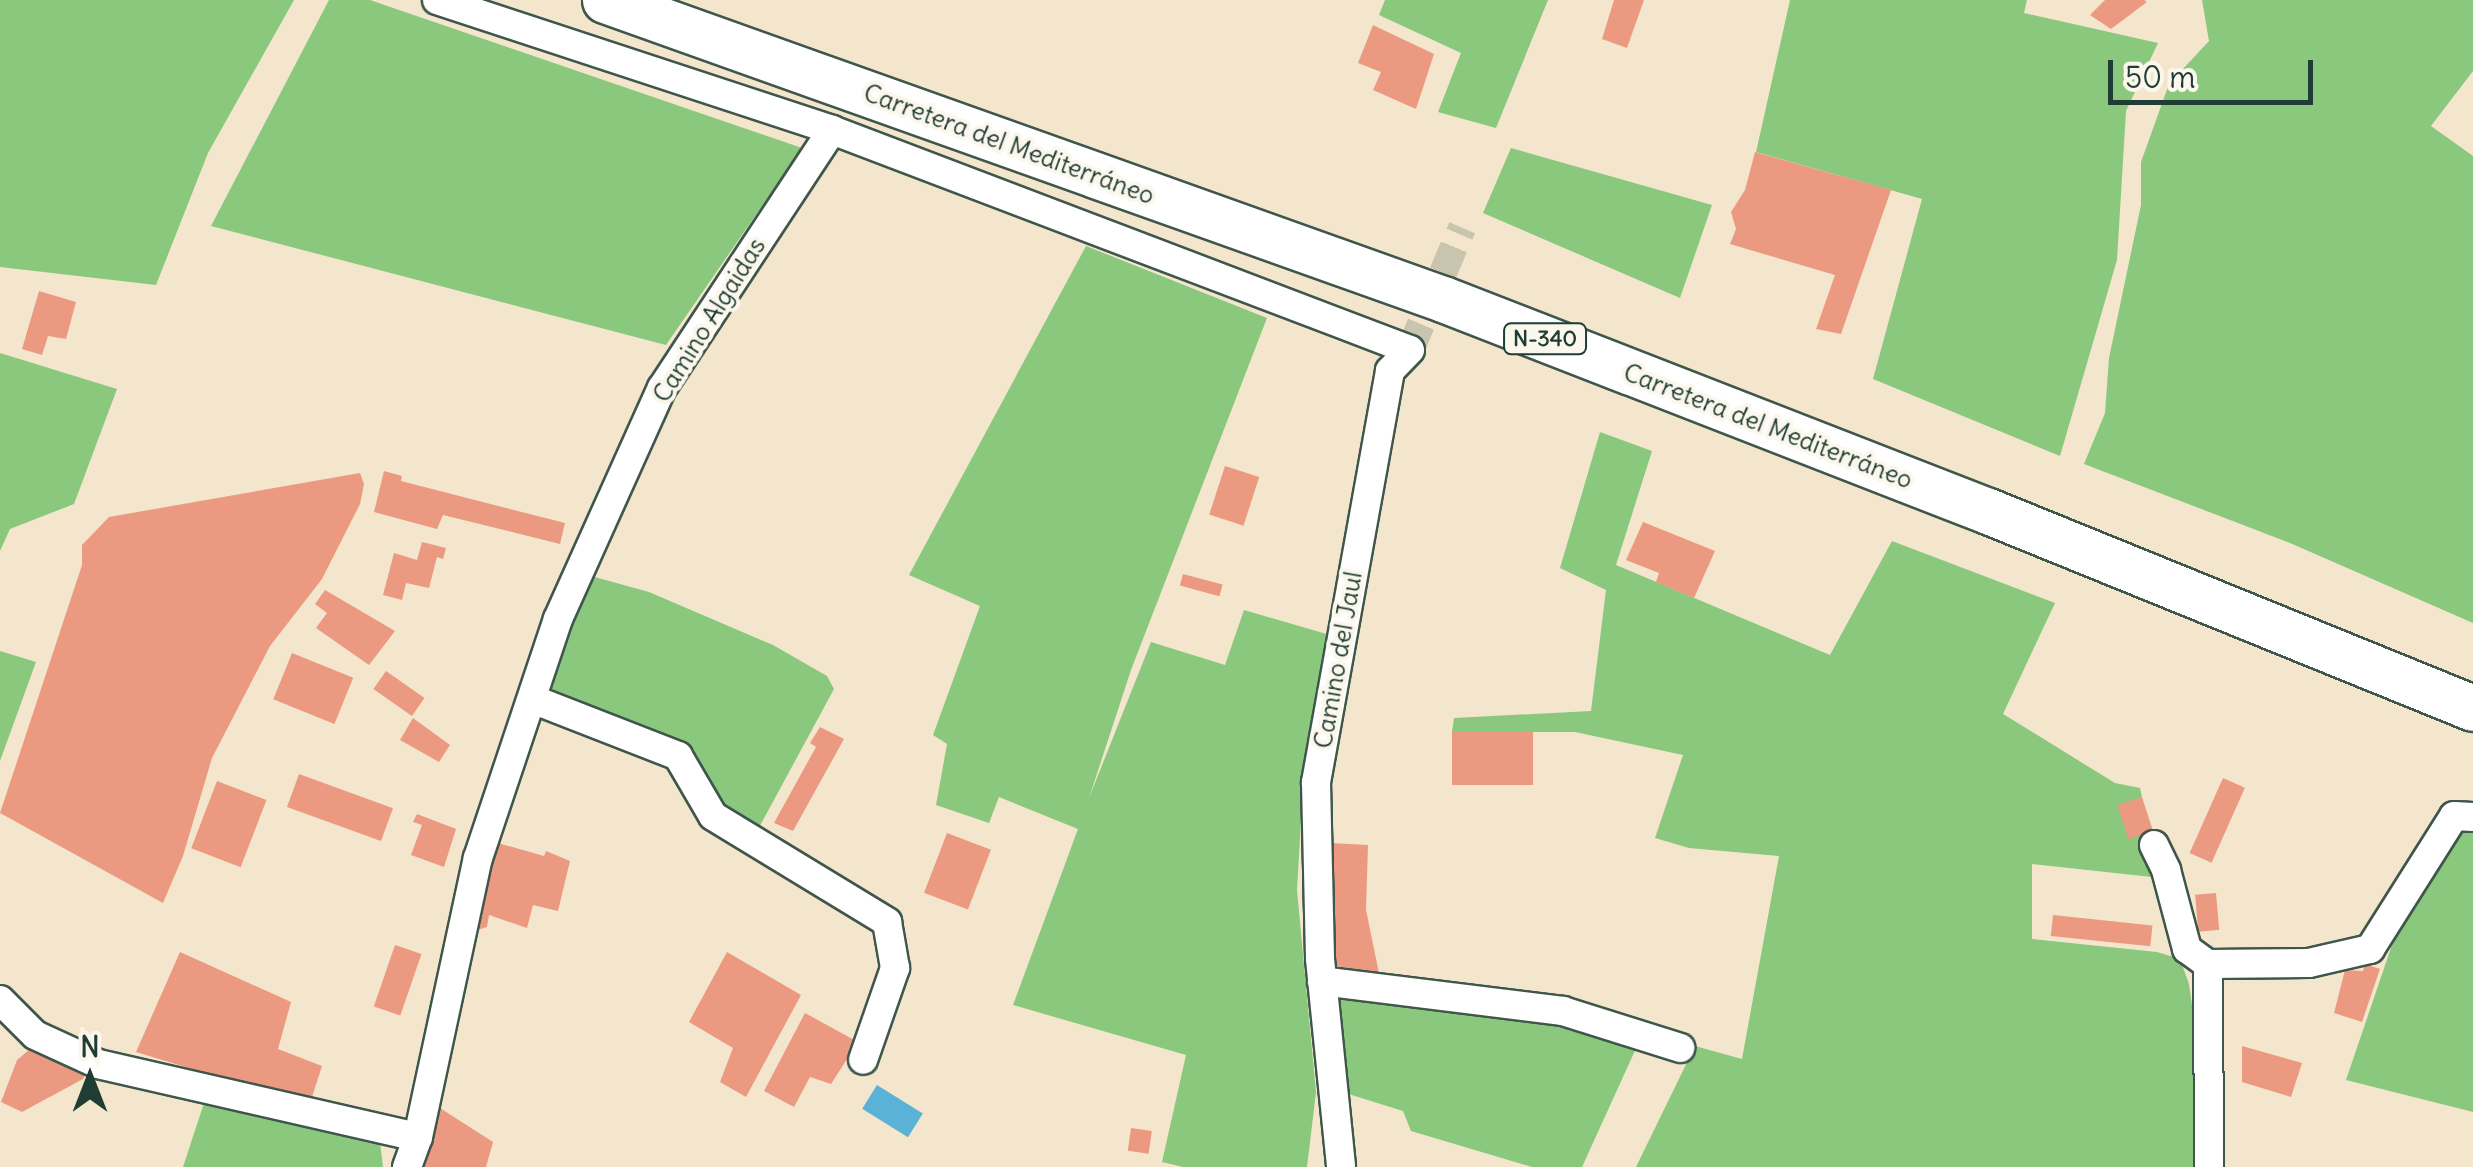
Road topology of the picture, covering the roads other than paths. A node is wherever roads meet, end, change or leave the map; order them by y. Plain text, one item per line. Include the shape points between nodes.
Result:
1 (436, 0) edge
2 (605, 0) edge
3 (832, 130) junction
4 (532, 699) junction
5 (2473, 708) edge
6 (2473, 816) edge
7 (2154, 844) dead end
8 (2208, 964) junction
9 (1322, 981) junction
10 (0, 1000) edge
11 (1680, 1048) dead end
12 (863, 1060) dead end
13 (418, 1138) junction
14 (407, 1167) edge
15 (1341, 1167) edge
16 (2209, 1167) edge

1 - 3 street
2 - 5 highway, Carretera del Mediterráneo / N-340 via 1443,300
3 - 4 street, Camino Algaidas via 662,388 558,620
3 - 9 street, Camino del Jaul via 1410,350 1390,371 1316,782
4 - 12 street via 678,756 713,816 887,922 895,968
4 - 13 street, Camino Algaidas via 478,858
6 - 8 street via 2454,816 2370,950 2309,963
7 - 8 street via 2187,950
8 - 16 street
9 - 11 street via 1562,1011
9 - 15 street, Camino del Jaul
10 - 13 street via 35,1035 98,1064
13 - 14 street, Camino Algaidas

